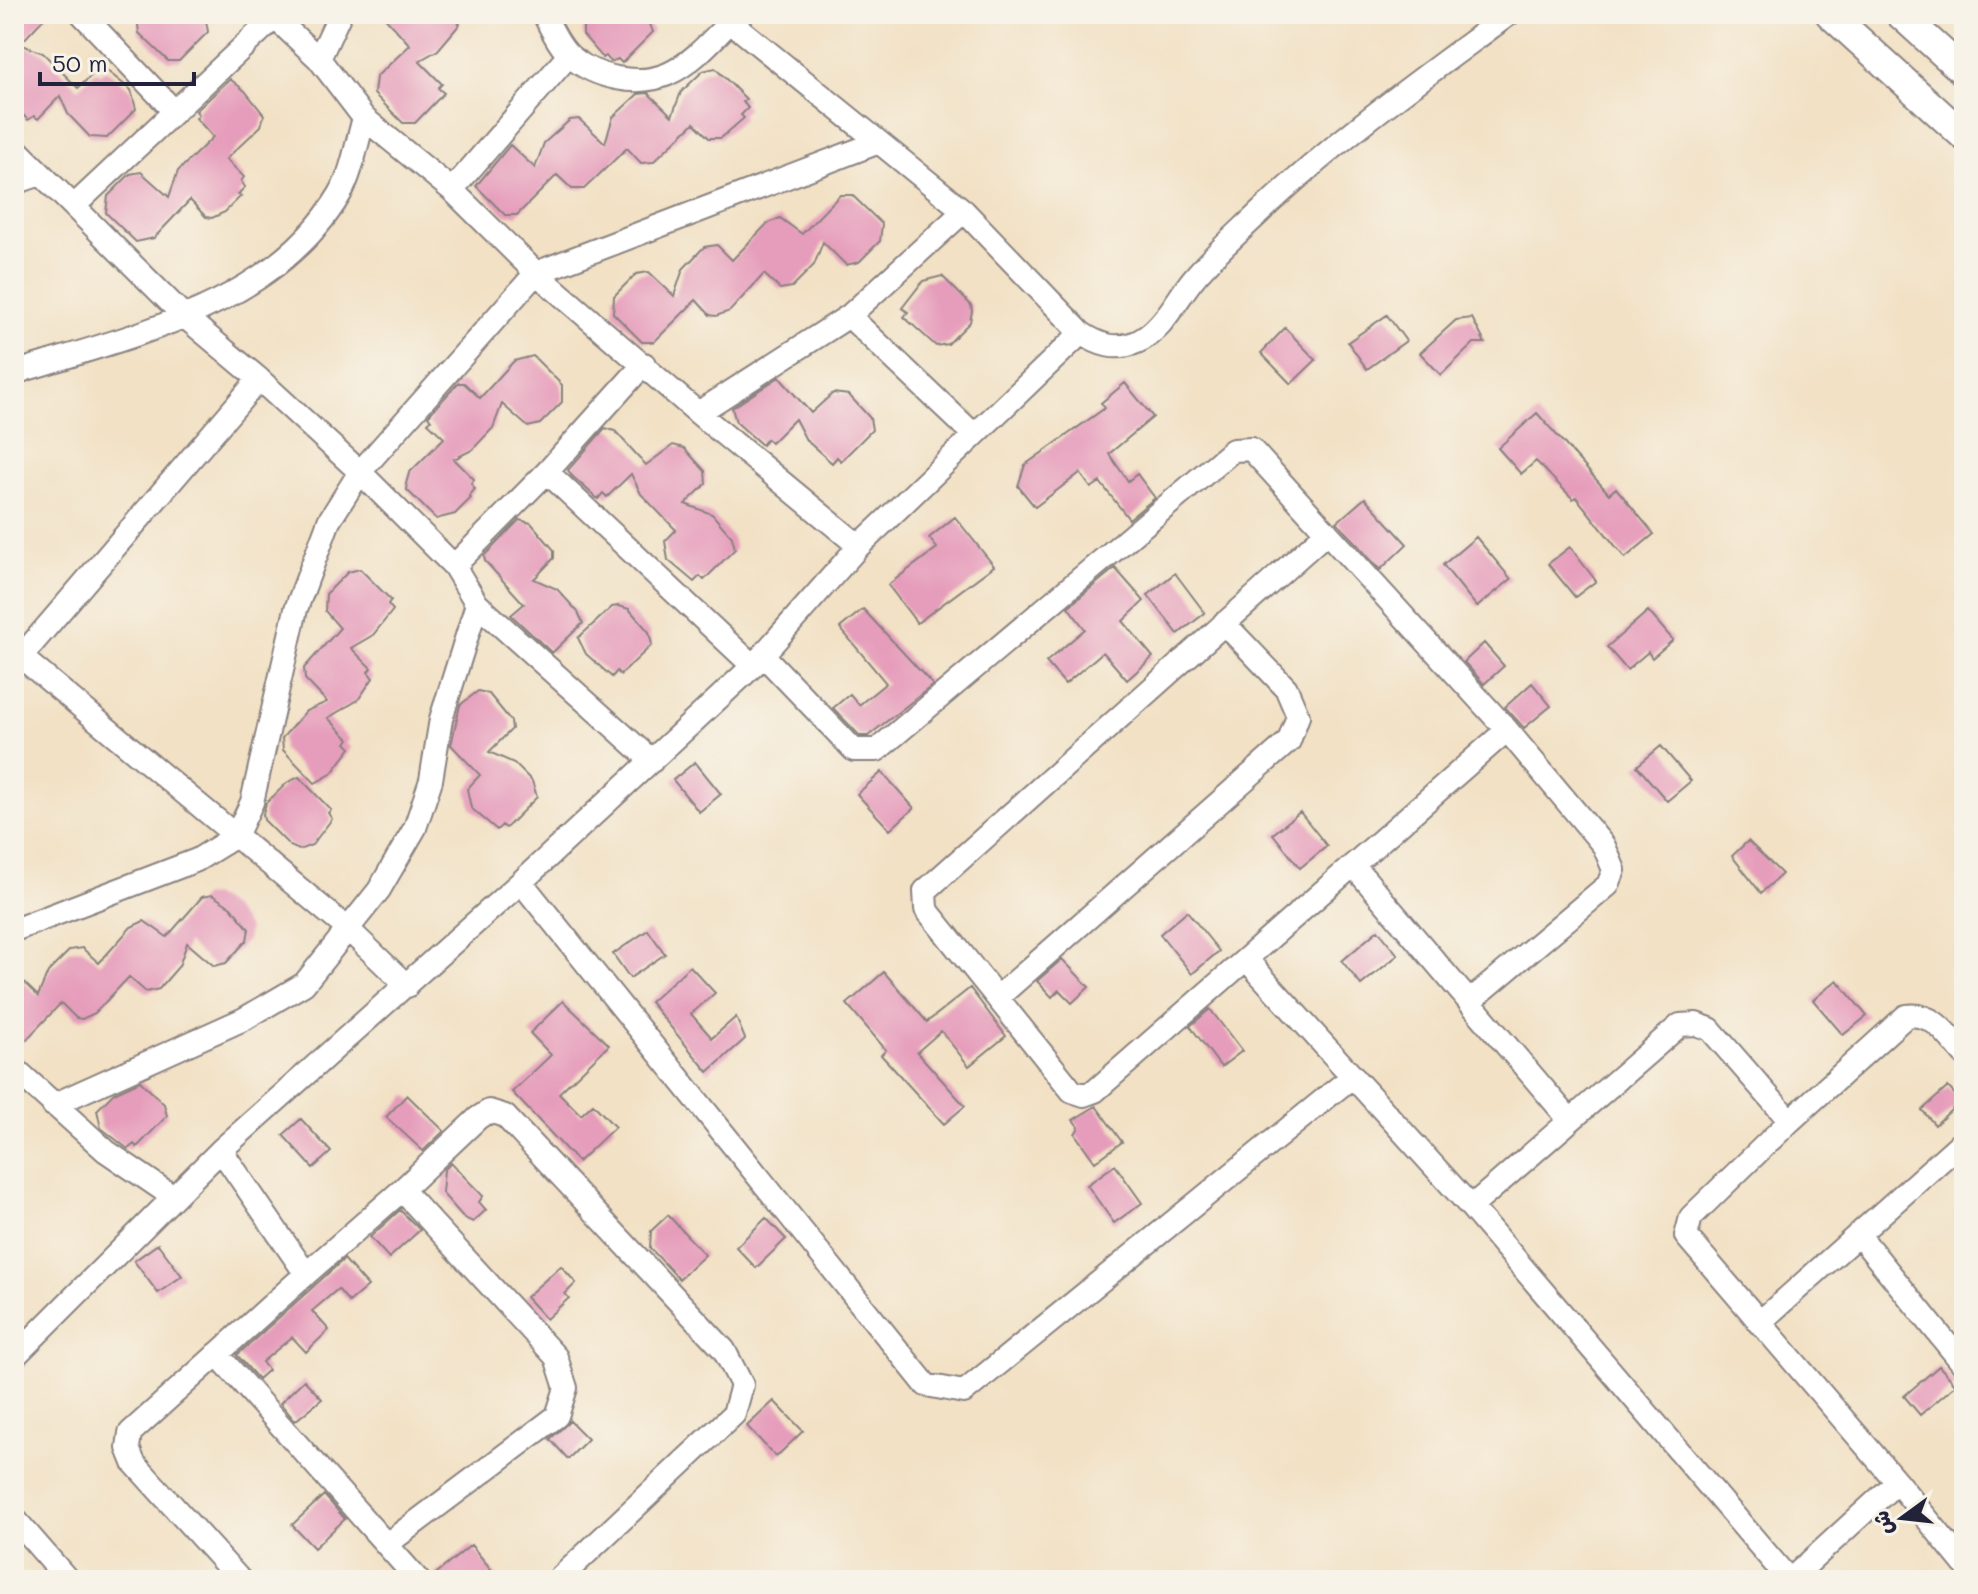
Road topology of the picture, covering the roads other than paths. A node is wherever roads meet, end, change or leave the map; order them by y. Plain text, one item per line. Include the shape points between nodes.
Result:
1 (82, 14) edge
2 (340, 14) edge
3 (544, 14) edge
4 (1509, 14) edge
5 (1830, 14) edge
6 (1900, 14) edge
7 (272, 16) edge
8 (730, 17) edge
9 (569, 55) junction
10 (319, 59) junction
11 (1964, 72) edge
12 (174, 111) junction
13 (364, 118) junction
14 (1964, 136) edge
15 (879, 142) junction
16 (14, 147) edge
17 (41, 174) junction
18 (14, 183) edge
19 (452, 190) junction
20 (74, 206) junction
21 (964, 211) junction
22 (536, 273) junction
23 (849, 316) junction
24 (185, 317) junction
25 (1081, 333) junction
26 (644, 364) junction
27 (14, 373) edge
28 (259, 379) junction
29 (698, 413) junction
30 (973, 434) junction
31 (360, 472) junction
32 (547, 472) junction
33 (1327, 532) junction
34 (859, 546) junction
35 (454, 566) junction
36 (477, 604) junction
37 (1224, 623) junction
38 (758, 660) junction
39 (18, 661) edge
40 (1507, 730) junction
41 (652, 761) junction
42 (236, 836) junction
43 (1353, 865) junction
44 (521, 882) junction
45 (14, 930) edge
46 (349, 930) junction
47 (1246, 959) junction
48 (407, 986) junction
49 (998, 997) junction
50 (1469, 1002) junction
51 (1964, 1054) edge
52 (14, 1068) edge
53 (1353, 1076) junction
54 (53, 1105) junction
55 (1569, 1119) junction
56 (1790, 1121) junction
57 (1964, 1140) edge
58 (221, 1150) junction
59 (402, 1190) junction
60 (172, 1196) junction
61 (1471, 1207) junction
62 (1858, 1234) junction
63 (306, 1274) junction
64 (1759, 1323) junction
65 (217, 1354) junction
66 (14, 1357) edge
67 (1964, 1365) edge
68 (1897, 1482) junction
69 (14, 1518) edge
70 (387, 1544) junction
71 (1964, 1564) edge
72 (68, 1580) edge
73 (240, 1580) edge
74 (418, 1580) edge
75 (558, 1580) edge
76 (1790, 1580) edge

1 - 12 street
2 - 10 street
3 - 9 street
4 - 25 street via 1399,95 1259,213 1194,277 1154,330 1119,348
5 - 14 main road
6 - 11 main road
7 - 10 street
7 - 12 street
8 - 9 street via 691,59 651,79 628,80
8 - 15 street
9 - 19 street
10 - 13 street
12 - 20 street
13 - 19 street
13 - 24 street via 341,192 304,240 245,287
15 - 21 street
15 - 22 street
16 - 17 street
17 - 18 street
17 - 20 street
19 - 22 street
20 - 24 street
21 - 23 street
21 - 25 street
22 - 26 street
22 - 31 street
23 - 29 street
23 - 30 street
24 - 27 street
24 - 28 street
25 - 30 street
26 - 29 street
26 - 32 street
28 - 31 street
28 - 39 street
29 - 34 street
30 - 34 street
31 - 35 street
31 - 42 street via 315,552 296,609 252,802
32 - 35 street
32 - 38 street
33 - 37 street
33 - 38 street via 1251,449 1233,450 877,750 854,750
33 - 40 street
34 - 38 street
35 - 36 street
36 - 41 street
36 - 46 street via 441,719 431,780 415,828
37 - 49 street via 925,891 926,909
37 - 49 street via 1286,688 1298,716 1289,741
38 - 41 street
39 - 42 street
40 - 43 street
40 - 50 street via 1604,846 1614,870 1608,885
41 - 44 street
42 - 45 street via 197,860
42 - 46 street
43 - 47 street
43 - 50 street
44 - 48 street
44 - 53 street via 926,1385 964,1392
46 - 48 street
46 - 54 street via 304,984 277,1002
47 - 49 street via 1095,1091 1084,1095 1072,1091
47 - 53 street
48 - 58 street
50 - 55 street
51 - 56 street via 1932,1019 1906,1016
52 - 54 street
53 - 61 street
54 - 60 street via 106,1151
55 - 56 street via 1680,1025 1696,1024 1710,1029
55 - 61 street
56 - 64 street via 1686,1227 1686,1236
57 - 62 street
58 - 60 street
58 - 63 street
59 - 63 street
59 - 70 street via 556,1357 566,1388 557,1416
59 - 75 street via 478,1118 489,1111 505,1116 724,1350 742,1385 734,1414
60 - 66 street
61 - 76 street
62 - 64 street
62 - 67 street
63 - 65 street
64 - 68 street
65 - 70 street
65 - 73 street via 130,1433 128,1448 134,1463
68 - 71 street
68 - 76 street
69 - 72 street
70 - 74 street

